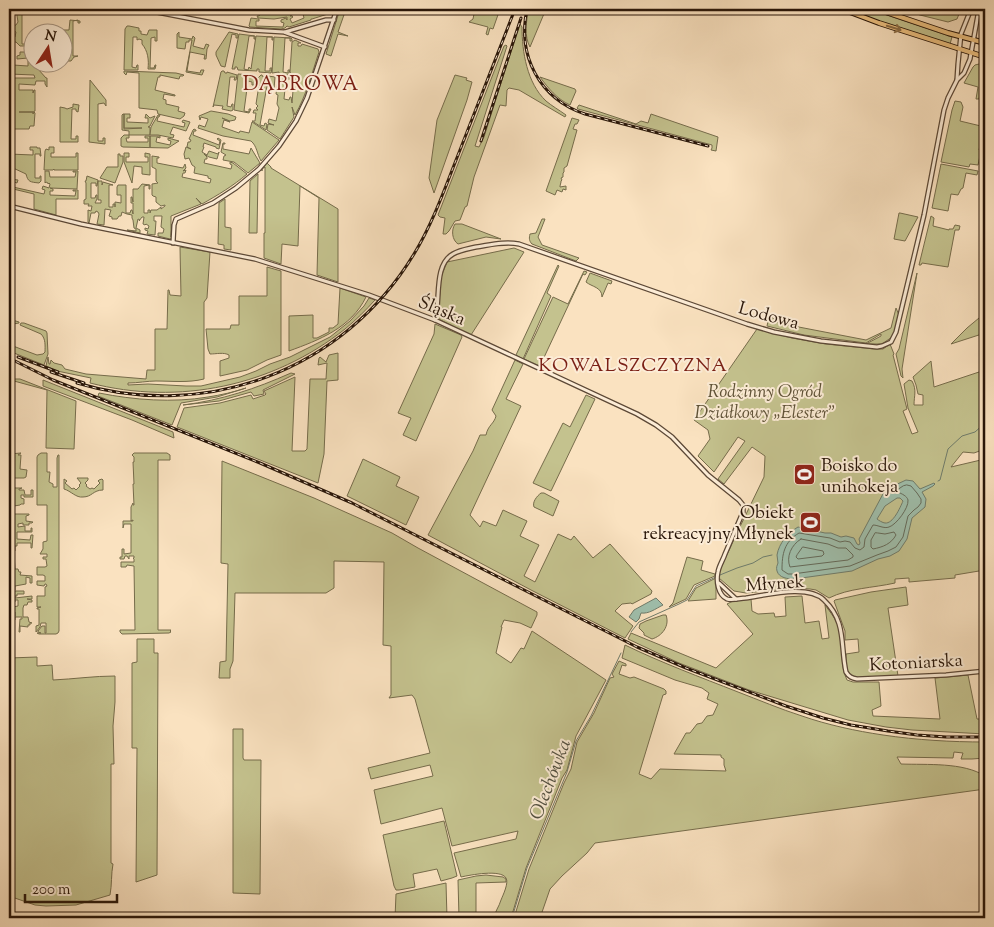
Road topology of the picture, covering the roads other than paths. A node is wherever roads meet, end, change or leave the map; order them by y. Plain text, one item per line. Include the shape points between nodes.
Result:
1 (141, 9) edge
2 (338, 9) edge
3 (842, 9) edge
4 (877, 9) edge
5 (971, 9) edge
6 (979, 9) edge
7 (334, 20) junction
8 (297, 29) junction
9 (284, 32) junction
10 (296, 37) junction
11 (961, 37) junction
12 (973, 40) junction
13 (985, 43) edge
14 (325, 48) junction
15 (960, 49) junction
16 (972, 53) junction
17 (985, 57) edge
18 (957, 80) junction
19 (9, 206) edge
20 (173, 243) junction
21 (435, 320) junction
22 (718, 582) junction
23 (737, 599) junction
24 (985, 671) edge
25 (849, 676) joint

1 - 9 street via 249,30
2 - 7 street
3 -> 15 main road
4 - 11 main road
5 - 11 street, Lodowa
6 - 12 street, Lodowa
7 - 8 street
7 - 14 street
8 - 9 street
8 - 10 street
9 - 10 street
10 - 14 street
11 - 12 main road
11 - 15 street, Lodowa
12 - 13 main road
12 - 16 street, Lodowa
14 - 20 street via 302,110 289,134 259,169 236,188 213,203 176,219
15 - 16 main road
15 - 18 street, Lodowa
16 - 17 main road
16 - 18 street, Lodowa via 964,73
18 - 21 street, Lodowa via 944,110 924,215 896,332 887,345 876,347 821,341 763,329 507,242 464,250 449,257 440,271
19 - 20 street, Śląska
20 - 21 street, Śląska via 260,260
21 - 22 street, Śląska via 638,415 672,437 708,475 743,505 718,573
22 - 23 street, Młynek
22 - 23 street, Młynek via 724,597
23 - 25 street, Młynek via 799,592 814,594 825,601 840,625
24 - 25 street, Kotoniarska via 917,677 857,679

